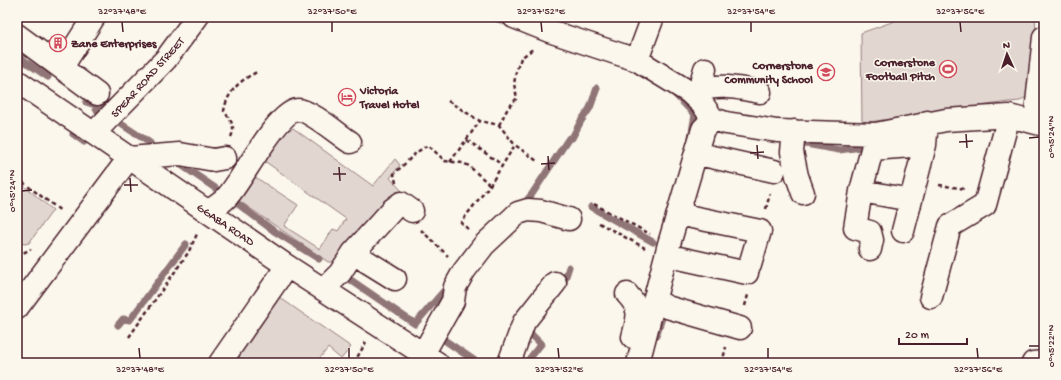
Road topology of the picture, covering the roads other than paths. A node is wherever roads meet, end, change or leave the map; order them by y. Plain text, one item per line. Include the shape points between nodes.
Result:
1 (94, 17) edge
2 (197, 17) edge
3 (514, 17) edge
4 (653, 17) edge
5 (17, 35) edge
6 (1044, 37) edge
7 (637, 60) junction
8 (62, 67) junction
9 (17, 81) edge
10 (699, 83) junction
11 (760, 92) dead end
12 (97, 94) dead end
13 (1009, 116) junction
14 (927, 122) junction
15 (1039, 123) edge
16 (708, 124) junction
17 (794, 132) junction
18 (94, 133) junction
19 (350, 142) dead end
20 (874, 142) junction
21 (925, 145) junction
22 (703, 155) junction
23 (129, 158) junction
24 (225, 158) dead end
25 (774, 171) road end
26 (861, 191) junction
27 (803, 193) dead end
28 (911, 200) junction
29 (406, 207) road end
30 (208, 212) junction
31 (687, 216) junction
32 (569, 218) dead end
33 (903, 231) dead end
34 (870, 249) dead end
35 (353, 253) junction
36 (671, 254) junction
37 (287, 266) junction
38 (395, 279) dead end
39 (555, 283) dead end
40 (324, 290) junction
41 (627, 294) dead end
42 (931, 296) dead end
43 (661, 304) junction
44 (17, 308) edge
45 (740, 328) road end
46 (430, 359) edge
47 (1044, 362) edge
48 (220, 363) edge
49 (509, 363) edge
50 (627, 363) edge
51 (638, 363) edge
52 (652, 363) edge
53 (1033, 363) edge

1 - 8 street
2 - 18 street, SPEAR ROAD STREET via 166,59
3 - 7 street
4 - 7 street
5 - 8 street
6 - 15 street
7 - 10 street
8 - 12 street
9 - 18 street, GGABA ROAD
10 - 11 street via 728,85
10 - 16 street
13 - 14 street
13 - 15 street
13 - 42 street via 985,205 950,226
14 - 20 street
14 - 21 street
16 - 17 street via 741,125
16 - 22 street via 709,149
16 - 36 street
17 - 20 street
17 - 27 street via 792,152
18 - 23 street, GGABA ROAD
19 - 30 street via 306,112 294,111 284,118 228,196
20 - 21 street
20 - 26 street
21 - 28 street
22 - 25 street
22 - 31 street
23 - 24 street via 180,154 214,160
23 - 30 street, GGABA ROAD
23 - 44 street
26 - 28 street
26 - 34 street via 855,228 870,232
28 - 33 street
29 - 35 street via 379,223
30 - 37 street, GGABA ROAD
31 - 36 street
31 - 36 street via 760,231 748,269
32 - 46 street via 541,211 528,210 518,213 484,245 464,270 455,287 454,301
35 - 38 street
35 - 40 street via 340,273
36 - 43 street
37 - 40 street, GGABA ROAD
37 - 48 street
39 - 49 street via 524,322
40 - 46 street, GGABA ROAD
41 - 50 street via 638,309
43 - 45 street
43 - 51 street via 652,314
43 - 52 street
47 - 53 street

